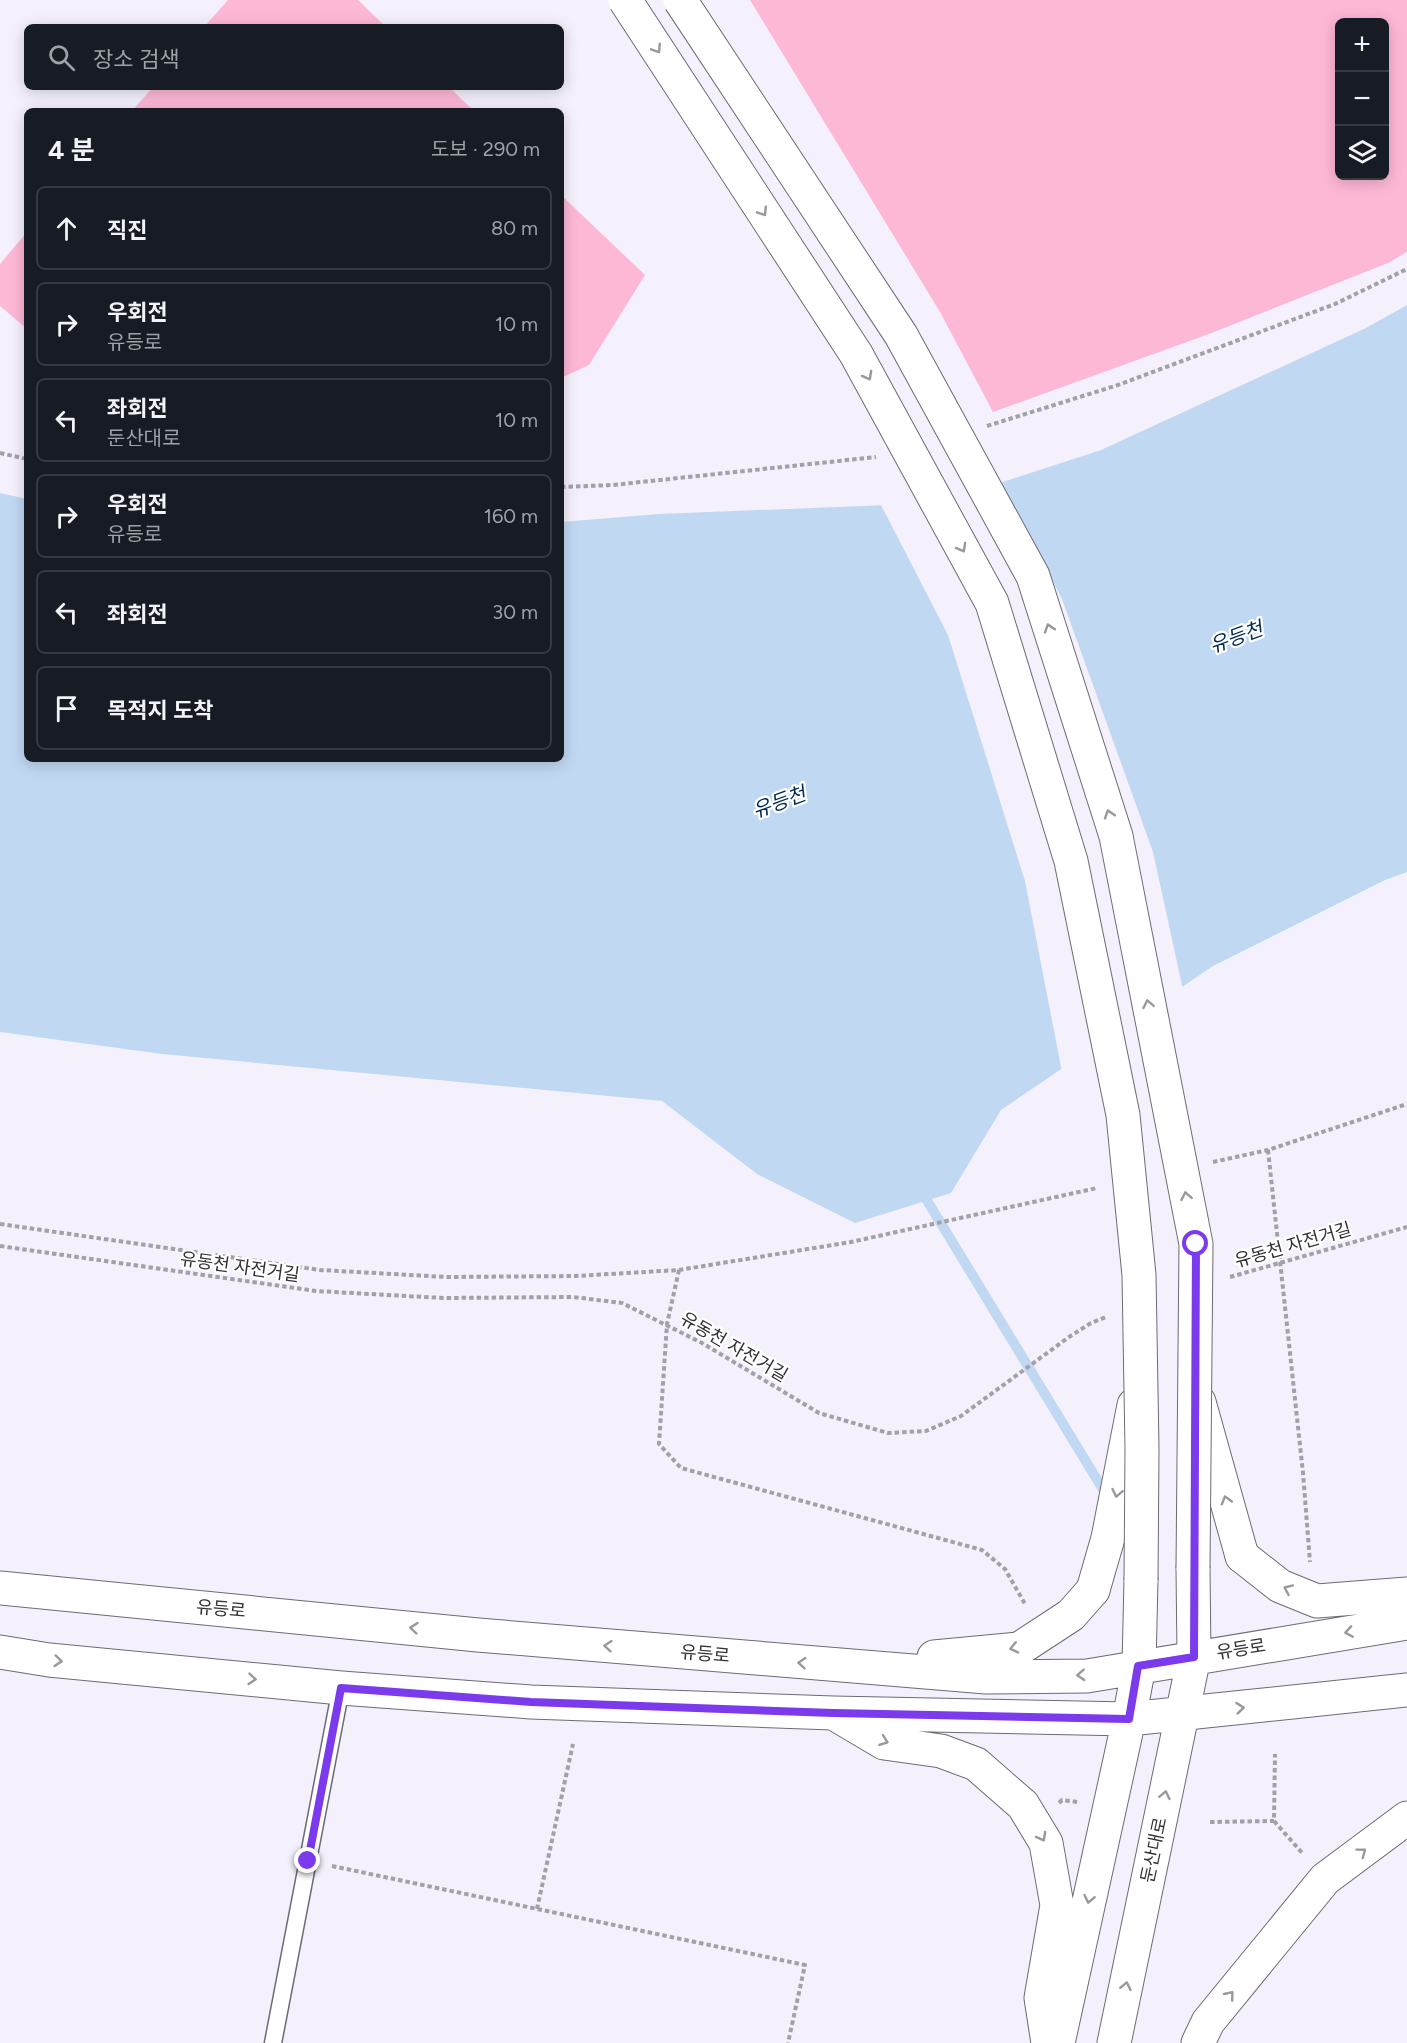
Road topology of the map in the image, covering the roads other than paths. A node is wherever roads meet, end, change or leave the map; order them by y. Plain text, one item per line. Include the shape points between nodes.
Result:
1 (625, 0) edge
2 (680, 0) edge
3 (1140, 1374) junction
4 (1195, 1388) junction
5 (0, 1588) edge
6 (1407, 1594) edge
7 (1407, 1623) edge
8 (0, 1652) edge
9 (1194, 1657) junction
10 (843, 1666) junction
11 (1138, 1666) junction
12 (341, 1688) junction
13 (1407, 1690) edge
14 (833, 1713) junction
15 (1182, 1714) junction
16 (1129, 1719) junction
17 (1407, 1818) edge
18 (273, 2043) edge
19 (1048, 2043) edge
20 (1058, 2043) edge
21 (1114, 2043) edge
22 (1198, 2043) edge

1 -> 3 main road, bridge via 856,354 992,603 1071,861 1123,1115 1139,1275
4 -> 2 main road, 둔산대로, bridge via 1196,1244 1116,836 1033,576 901,335
3 -> 10 main road, bridge via 1108,1539 1093,1590 1071,1615 1019,1649
3 - 11 main road, bridge
6 -> 4 main road via 1317,1601 1280,1586 1242,1556
4 - 9 main road, 둔산대로, bridge
10 -> 5 main road, 유등로
7 -> 9 main road, 유등로
8 -> 12 main road
9 - 11 main road, 유등로
9 - 15 main road, 둔산대로
11 -> 10 main road, 유등로 via 1087,1676 986,1677
11 - 16 main road
12 - 14 main road via 531,1702
12 - 18 lane
15 -> 13 main road
14 - 16 main road
14 -> 19 main road via 884,1743 941,1751 976,1764 1023,1805 1046,1843 1057,1905 1041,1998
15 - 16 main road
21 -> 15 main road, 둔산대로
16 -> 20 main road
22 -> 17 main road via 1208,2022 1325,1879

